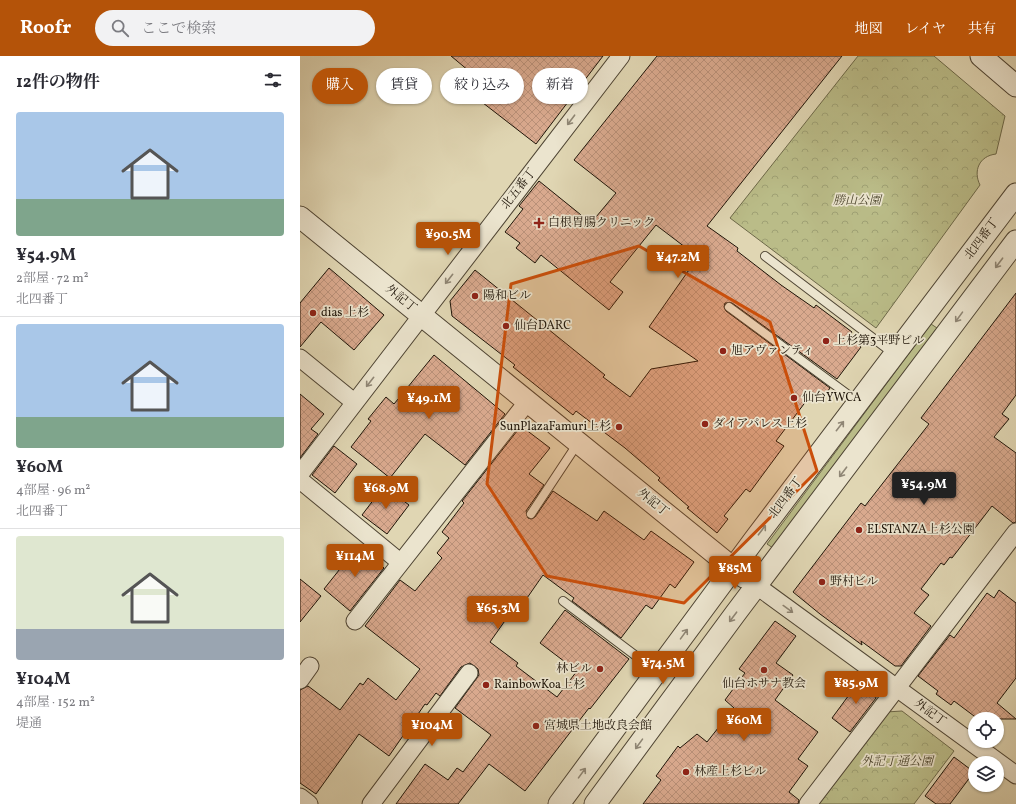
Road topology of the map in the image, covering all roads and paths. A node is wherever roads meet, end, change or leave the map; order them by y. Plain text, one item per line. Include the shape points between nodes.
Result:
1 (620, 56) edge
2 (981, 56) edge
3 (1016, 86) edge
4 (1016, 194) edge
5 (300, 217) edge
6 (1016, 241) edge
7 (765, 256) dead end
8 (729, 307) dead end
9 (422, 315) junction
10 (894, 355) junction
11 (300, 358) edge
12 (528, 401) junction
13 (354, 402) junction
14 (859, 402) junction
15 (578, 443) junction
16 (300, 474) edge
17 (300, 480) edge
18 (531, 514) dead end
19 (1016, 532) edge
20 (400, 562) junction
21 (733, 568) junction
22 (757, 586) junction
23 (563, 601) dead end
24 (355, 621) dead end
25 (310, 666) dead end
26 (657, 671) junction
27 (469, 673) dead end
28 (300, 680) edge
29 (896, 688) junction
30 (1016, 776) edge
31 (300, 797) edge
32 (309, 804) edge
33 (371, 804) edge
34 (559, 804) edge
35 (595, 804) edge
36 (808, 804) edge

1 -> 9 street, 北五番丁
2 - 3 street
4 - 10 street, 北四番丁
5 - 9 street, 外記丁
6 -> 22 street
7 - 10 lane
8 - 14 lane
9 - 12 street, 外記丁
9 -> 13 street, 北五番丁
10 - 14 street, 北四番丁
11 - 13 street
12 - 15 street, 外記丁
12 - 20 street
13 - 16 street, 北五番丁
21 -> 14 street, 北四番丁
15 - 18 lane
15 - 21 street, 外記丁
17 - 20 street
19 - 29 street
20 - 24 street
21 - 22 street, 外記丁
26 -> 21 street, 北四番丁
22 -> 29 street, 外記丁
22 -> 35 street
23 - 26 lane
25 - 28 street
34 -> 26 street, 北四番丁
27 - 33 street
29 - 30 street, 外記丁
29 - 36 street
31 - 32 street

